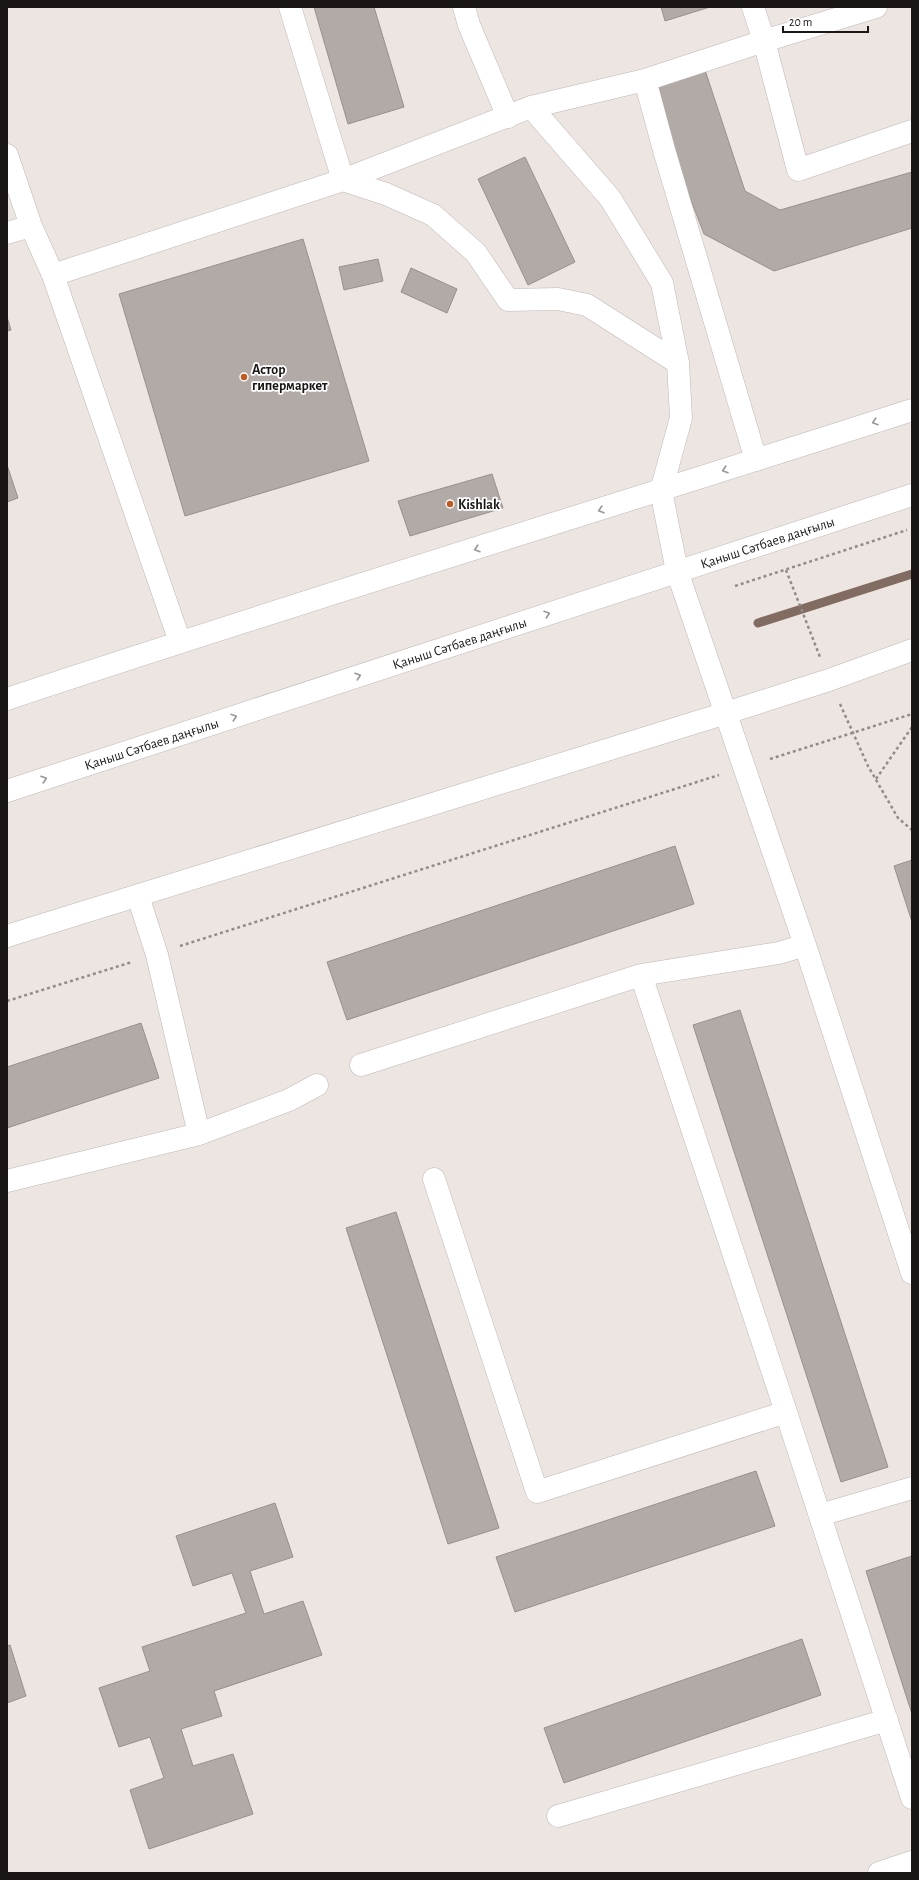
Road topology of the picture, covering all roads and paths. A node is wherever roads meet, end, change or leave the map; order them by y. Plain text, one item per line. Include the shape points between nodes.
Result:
1 (290, 7) edge
2 (464, 7) edge
3 (752, 7) edge
4 (876, 7) edge
5 (764, 41) junction
6 (645, 80) junction
7 (531, 107) junction
8 (508, 117) junction
9 (912, 131) edge
10 (7, 155) edge
11 (343, 180) junction
12 (31, 226) junction
13 (7, 233) edge
14 (53, 275) junction
15 (678, 363) junction
16 (912, 410) edge
17 (756, 460) junction
18 (661, 491) junction
19 (912, 495) edge
20 (907, 530) dead end
21 (786, 570) junction
22 (677, 571) junction
23 (735, 586) dead end
24 (180, 642) junction
25 (912, 650) edge
26 (828, 677) junction
27 (7, 700) edge
28 (726, 713) junction
29 (912, 714) edge
30 (912, 727) edge
31 (768, 760) dead end
32 (722, 774) dead end
33 (876, 779) junction
34 (7, 791) edge
35 (912, 830) edge
36 (138, 896) junction
37 (7, 936) edge
38 (805, 945) junction
39 (174, 948) dead end
40 (136, 960) dead end
41 (641, 976) junction
42 (7, 1001) edge
43 (361, 1065) dead end
44 (317, 1085) dead end
45 (199, 1134) junction
46 (434, 1179) dead end
47 (7, 1181) edge
48 (912, 1274) edge
49 (786, 1412) junction
50 (912, 1488) edge
51 (820, 1515) junction
52 (887, 1720) junction
53 (912, 1798) edge
54 (558, 1816) dead end
55 (912, 1862) edge
56 (879, 1873) edge

1 - 11 main road
2 - 8 main road via 468,24
3 - 5 main road
4 - 5 main road
5 - 6 main road
5 - 9 main road via 798,170
6 - 7 main road
6 - 17 main road
7 - 8 main road
7 - 15 main road via 610,198 662,283
8 - 11 main road
10 - 12 main road
11 - 14 main road
11 - 15 main road via 386,194 433,215 476,253 508,300 558,299 587,305
12 - 13 main road
12 - 14 main road
14 - 24 main road
15 - 18 main road via 681,418
16 -> 17 main road
17 -> 18 main road
18 - 22 main road
18 -> 24 main road
19 - 22 main road, Қаныш Сәтбаев даңғылы
20 - 21 path
21 - 23 path
21 - 26 path
22 - 28 main road
34 -> 22 main road, Қаныш Сәтбаев даңғылы
24 - 27 main road
25 - 26 main road
26 - 28 main road
26 - 33 path
28 - 36 main road
28 - 38 main road
29 - 31 path
30 - 33 path
32 - 39 path
33 - 35 path via 898,818
36 - 37 main road
36 - 45 main road via 157,955
38 - 41 main road via 779,953
38 - 48 main road
40 - 42 path
41 - 43 main road
41 - 49 main road
44 - 45 main road via 289,1100
45 - 47 main road
46 - 49 main road via 537,1492
49 - 51 main road
50 - 51 main road
51 - 52 main road
52 - 53 main road
52 - 54 main road
55 - 56 main road

